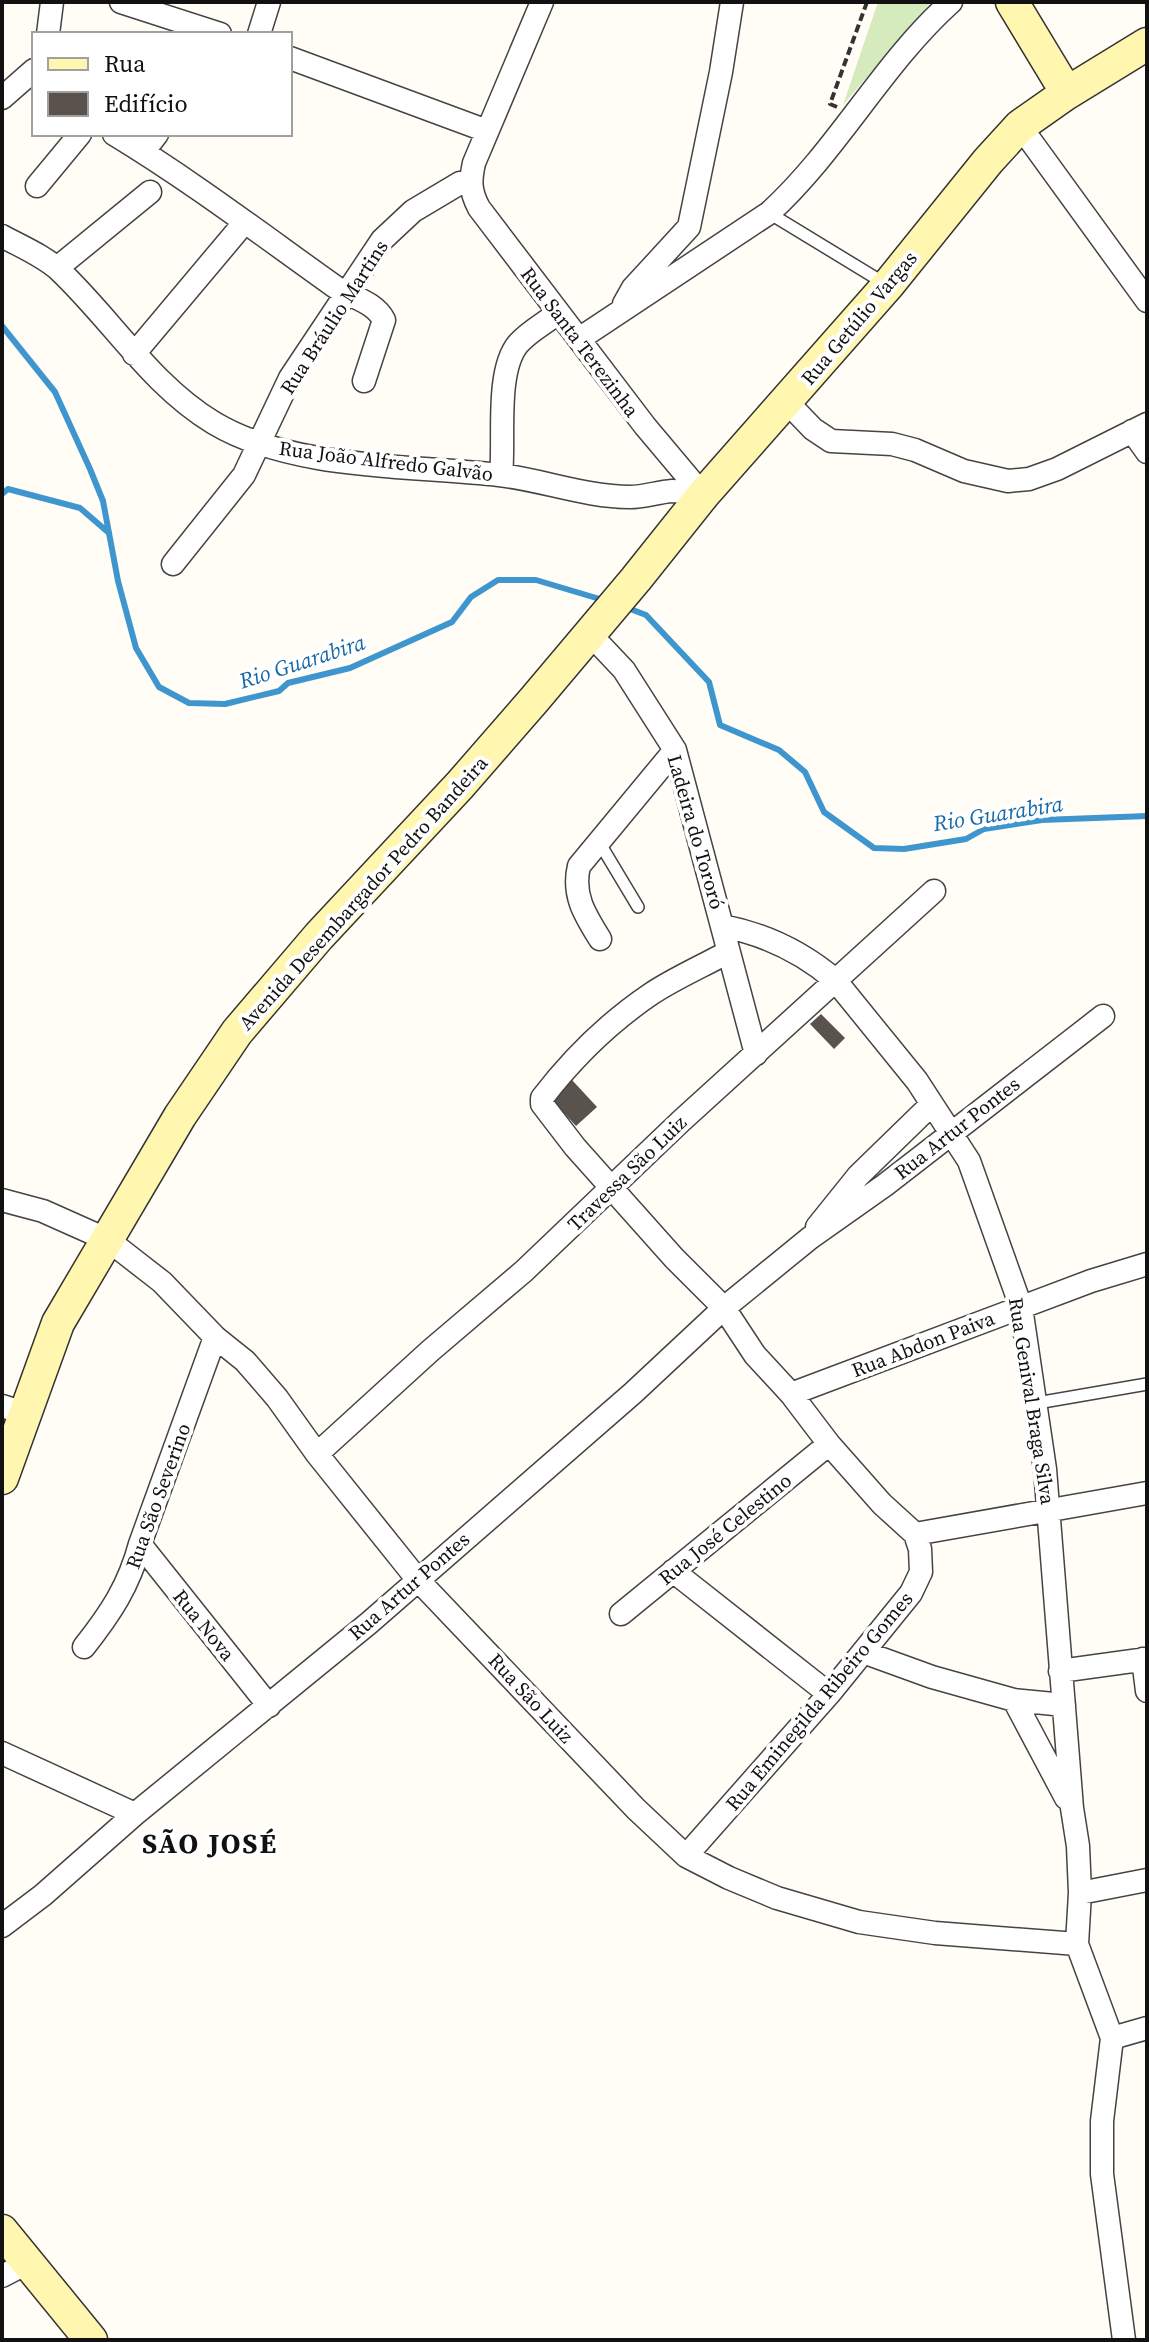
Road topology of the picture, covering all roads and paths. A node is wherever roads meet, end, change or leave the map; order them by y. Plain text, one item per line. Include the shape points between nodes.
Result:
1 (52, 2) edge
2 (121, 2) edge
3 (269, 2) edge
4 (542, 2) edge
5 (732, 2) edge
6 (867, 2) edge
7 (951, 2) edge
8 (1012, 2) edge
9 (48, 32) edge
10 (214, 32) edge
11 (260, 32) edge
12 (1147, 44) edge
13 (292, 59) edge
14 (32, 72) edge
15 (1067, 93) junction
16 (2, 98) edge
17 (854, 116) junction
18 (1020, 126) junction
19 (487, 131) junction
20 (78, 136) edge
21 (122, 136) edge
22 (150, 143) edge
23 (470, 182) junction
24 (37, 186) dead end
25 (150, 192) dead end
26 (769, 213) junction
27 (244, 223) junction
28 (2, 236) edge
29 (57, 268) junction
30 (888, 285) junction
31 (345, 294) junction
32 (1147, 301) edge
33 (558, 313) junction
34 (618, 313) junction
35 (579, 339) junction
36 (134, 354) junction
37 (364, 381) dead end
38 (787, 402) junction
39 (1140, 428) edge
40 (259, 445) junction
41 (1147, 452) edge
42 (501, 475) junction
43 (703, 495) junction
44 (173, 564) dead end
45 (594, 628) junction
46 (675, 750) junction
47 (599, 841) junction
48 (934, 891) dead end
49 (638, 907) dead end
50 (722, 926) junction
51 (600, 939) dead end
52 (728, 952) junction
53 (835, 980) junction
54 (1103, 1016) dead end
55 (756, 1054) junction
56 (932, 1104) junction
57 (950, 1132) junction
58 (612, 1188) junction
59 (2, 1200) edge
60 (810, 1238) junction
61 (108, 1240) junction
62 (1147, 1264) edge
63 (1021, 1307) junction
64 (724, 1308) junction
65 (215, 1337) junction
66 (1147, 1384) edge
67 (791, 1394) junction
68 (1037, 1403) junction
69 (13, 1409) edge
70 (829, 1444) junction
71 (317, 1454) junction
72 (2, 1478) edge
73 (1147, 1493) edge
74 (1050, 1512) junction
75 (915, 1534) junction
76 (140, 1544) junction
77 (673, 1571) junction
78 (418, 1580) junction
79 (621, 1614) dead end
80 (84, 1647) dead end
81 (863, 1652) junction
82 (1145, 1659) edge
83 (1060, 1671) junction
84 (1147, 1691) edge
85 (829, 1694) junction
86 (1014, 1700) junction
87 (1064, 1705) junction
88 (269, 1706) junction
89 (2, 1753) edge
90 (1072, 1808) junction
91 (135, 1814) junction
92 (686, 1856) junction
93 (1147, 1880) edge
94 (1080, 1893) junction
95 (2, 1926) edge
96 (1077, 1944) junction
97 (1147, 2028) edge
98 (1112, 2038) junction
99 (2, 2231) edge
100 (15, 2269) edge
101 (91, 2340) edge
102 (1124, 2340) edge

1 - 9 street
2 - 10 street
3 - 11 street
4 - 19 street
5 - 34 street via 689,227 633,288
6 - 17 path via 830,104
7 - 17 street
8 - 15 main road
12 - 15 main road, Rua Getúlio Vargas
13 - 19 street
14 - 16 street
15 - 18 main road, Rua Getúlio Vargas
17 - 26 street
18 - 30 main road, Rua Getúlio Vargas
18 - 32 street
19 - 23 street
20 - 24 street
21 - 22 street
22 - 27 street via 177,173
23 - 31 street, Rua Bráulio Martins via 413,211 382,240
23 - 33 street, Rua Santa Terezinha via 479,208
25 - 29 street
26 - 30 lane
26 - 34 street
27 - 31 street
27 - 36 street
28 - 29 street, Rua João Alfredo Galvão
29 - 36 street, Rua João Alfredo Galvão
30 - 38 main road, Rua Getúlio Vargas
31 - 37 street via 379,310 384,320
31 - 40 street, Rua Bráulio Martins via 290,378
33 - 35 street, Rua Santa Terezinha
33 - 42 street via 521,340 510,357 500,411
34 - 35 street
35 - 43 street, Rua Santa Terezinha
36 - 40 street, Rua João Alfredo Galvão via 185,404
38 - 39 street via 831,441 892,444 1008,481 1057,469
38 - 43 main road, Rua Getúlio Vargas
39 - 41 street
40 - 42 street, Rua João Alfredo Galvão via 401,467
40 - 44 street, Rua Bráulio Martins via 244,475
42 - 43 street, Rua João Alfredo Galvão via 598,495
43 - 45 main road, Rua Getúlio Vargas
45 - 46 street, Ladeira do Tororó
45 - 61 main road, Avenida Desembargador Pedro Bandeira via 237,1032 180,1116
46 - 47 street
46 - 50 street, Ladeira do Tororó
47 - 49 lane
47 - 51 street via 579,866 576,884 578,900
48 - 53 street, Travessa São Luiz
50 - 52 street, Ladeira do Tororó
50 - 53 street, Rua Genival Braga Silva via 771,939
52 - 55 street, Ladeira do Tororó
52 - 58 street via 651,994 596,1040 543,1097 542,1104
53 - 55 street, Travessa São Luiz
53 - 56 street, Rua Genival Braga Silva
54 - 57 street, Rua Artur Pontes
55 - 58 street, Travessa São Luiz
56 - 57 street, Rua Genival Braga Silva
56 - 60 street, Rua Artur Pontes via 858,1176
57 - 60 street, Rua Artur Pontes
57 - 63 street, Rua Genival Braga Silva via 969,1161
58 - 64 street
58 - 71 street, Travessa São Luiz
59 - 61 street, Rua São Luiz via 43,1211
60 - 64 street, Rua Artur Pontes
61 - 65 street, Rua São Luiz via 162,1282
61 - 69 main road, Avenida Desembargador Pedro Bandeira via 83,1276
62 - 63 street, Rua Abdon Paiva
63 - 67 street, Rua Abdon Paiva
63 - 68 street, Rua Genival Braga Silva
64 - 67 street via 755,1355
64 - 78 street, Rua Artur Pontes
65 - 71 street, Rua São Luiz via 245,1361
65 - 76 street, Rua São Severino
66 - 68 lane
67 - 70 street
68 - 74 street, Rua Genival Braga Silva
69 - 72 main road, Avenida Desembargador Pedro Bandeira
70 - 75 street
70 - 77 street, Rua José Celestino
71 - 78 street, Rua São Luiz
73 - 74 street
74 - 75 street
74 - 83 street, Rua Genival Braga Silva
75 - 81 street, Rua Eminegilda Ribeiro Gomes via 921,1560 916,1586
76 - 80 street, Rua São Severino via 113,1611
76 - 88 street, Rua Nova
77 - 79 street, Rua José Celestino
77 - 85 street
78 - 88 street, Rua Artur Pontes
78 - 92 street, Rua São Luiz
81 - 85 street, Rua Eminegilda Ribeiro Gomes
81 - 86 street
82 - 83 street
82 - 84 street
83 - 87 street, Rua Genival Braga Silva
85 - 92 street, Rua Eminegilda Ribeiro Gomes
86 - 87 street
86 - 90 street, Rua Genival Braga Silva
87 - 90 street, Rua Genival Braga Silva
88 - 91 street, Rua Artur Pontes
89 - 91 street
90 - 94 street, Rua Genival Braga Silva
91 - 95 street, Rua Artur Pontes
92 - 96 street, Rua São Luiz via 777,1898 859,1922
93 - 94 street
94 - 96 street, Rua Genival Braga Silva
96 - 98 street, Rua Genival Braga Silva
97 - 98 street
98 - 102 street via 1102,2174
99 - 100 main road
100 - 101 main road

